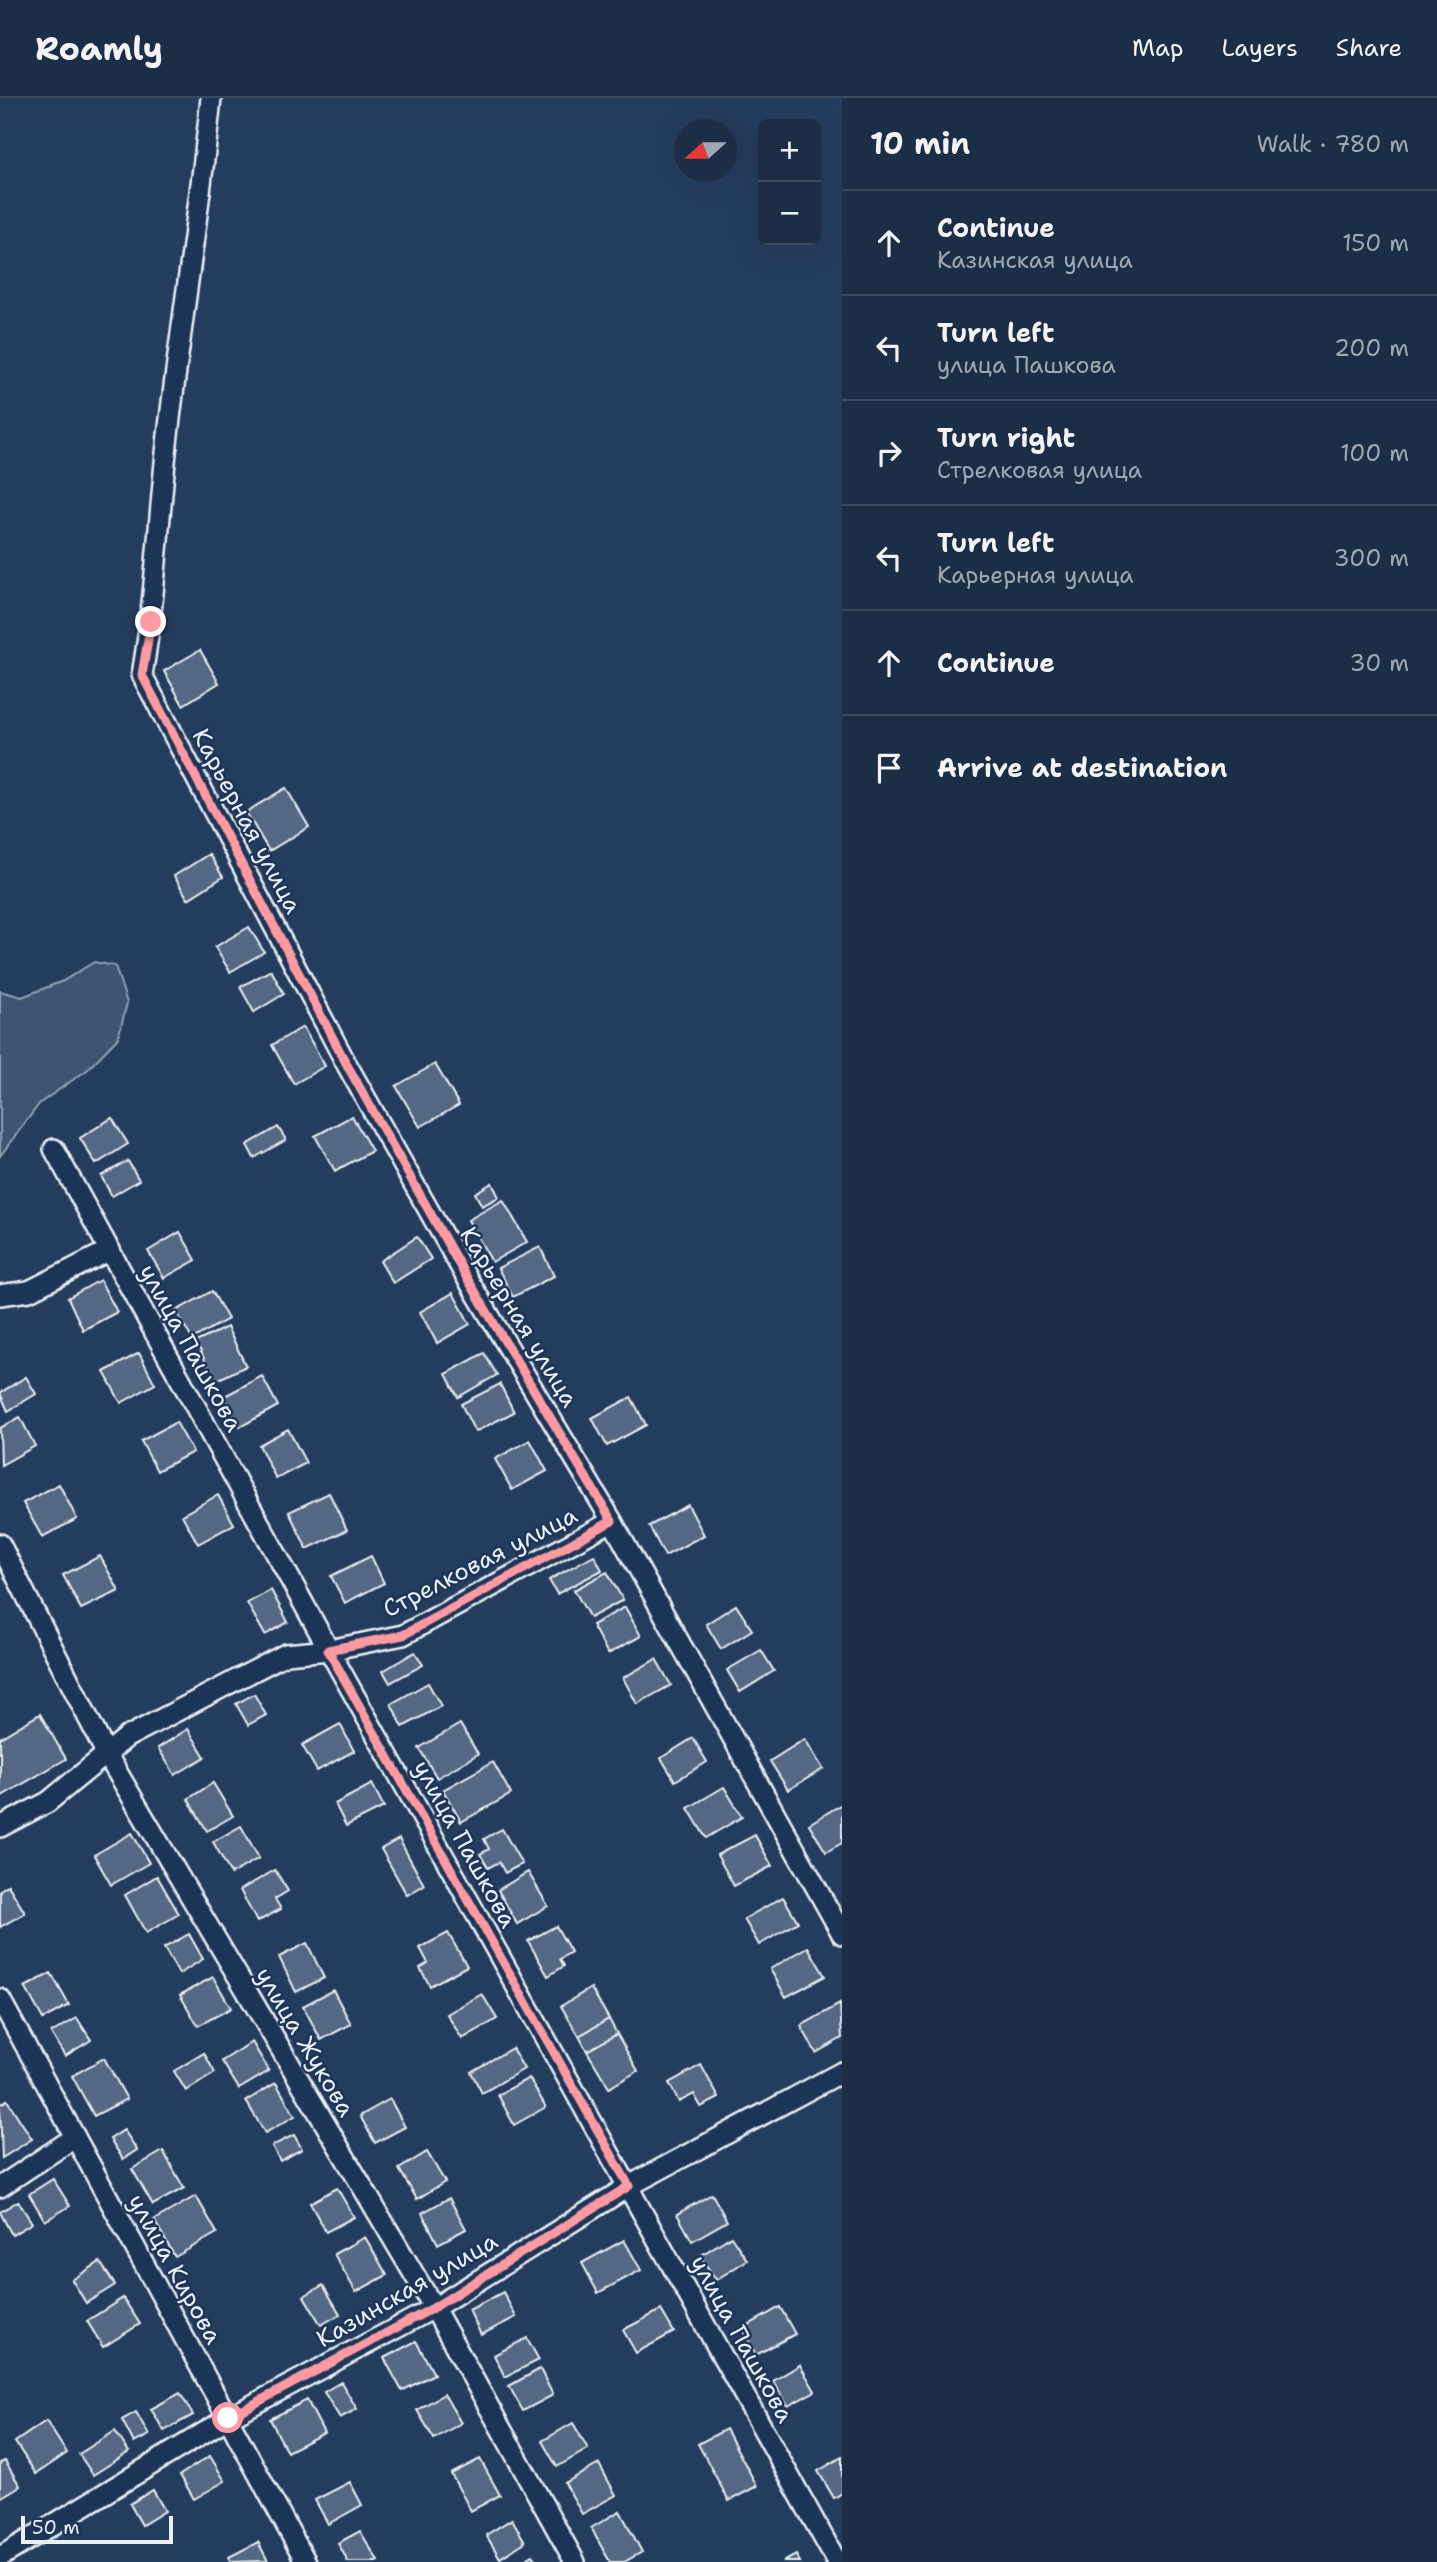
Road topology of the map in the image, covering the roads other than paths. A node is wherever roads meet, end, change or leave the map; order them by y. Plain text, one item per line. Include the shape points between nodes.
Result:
1 (211, 98) edge
2 (54, 1149) dead end
3 (110, 1250) junction
4 (0, 1295) edge
5 (612, 1521) junction
6 (0, 1544) edge
7 (328, 1650) junction
8 (107, 1755) junction
9 (0, 1827) edge
10 (842, 1934) edge
11 (0, 1999) edge
12 (842, 2072) edge
13 (75, 2137) junction
14 (629, 2186) junction
15 (0, 2188) edge
16 (433, 2308) junction
17 (228, 2418) junction
18 (0, 2557) edge
19 (306, 2562) edge
20 (575, 2562) edge
21 (837, 2562) edge

1 - 5 street, Карьерная улица via 142,675 360,1088
2 - 3 street, улица Пашкова
3 - 4 street via 29,1291
3 - 7 street, улица Пашкова
5 - 7 street, Стрелковая улица via 403,1635
5 - 10 street, Карьерная улица
6 - 8 street, улица Жукова
7 - 8 street, Стрелковая улица via 286,1654 127,1737
7 - 14 street, улица Пашкова
8 - 9 street, Стрелковая улица via 48,1802
8 - 16 street, улица Жукова
11 - 13 street, улица Кирова
12 - 14 street, Казинская улица
13 - 15 street
13 - 17 street, улица Кирова
14 - 16 street, Казинская улица
14 - 21 street, улица Пашкова
16 - 17 street, Казинская улица
16 - 20 street, улица Жукова
17 - 18 street, Казинская улица
17 - 19 street, улица Кирова

